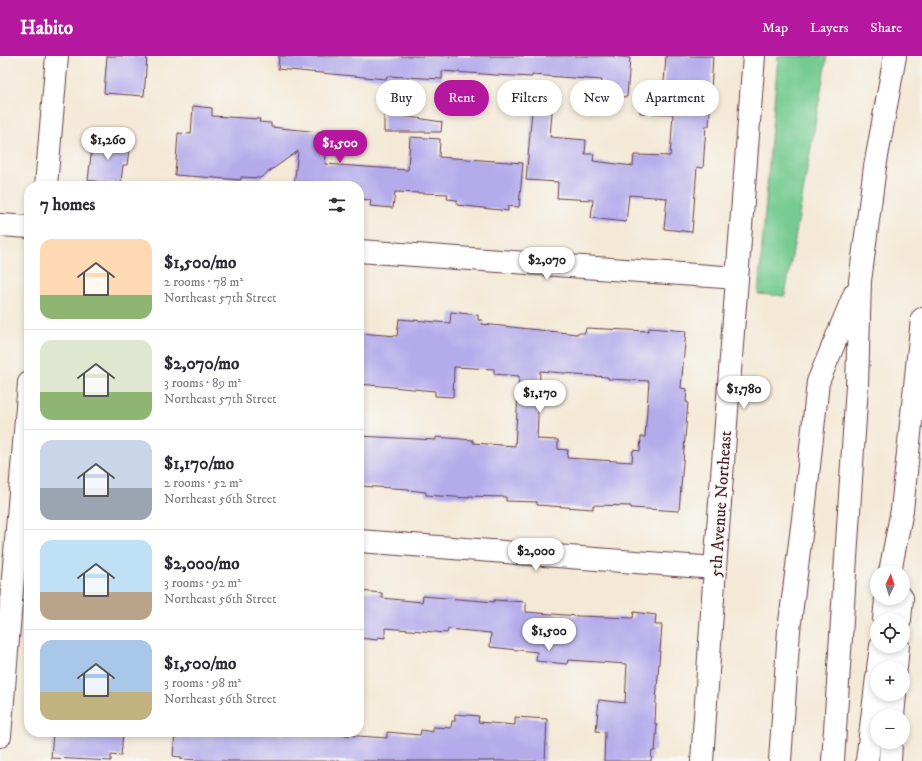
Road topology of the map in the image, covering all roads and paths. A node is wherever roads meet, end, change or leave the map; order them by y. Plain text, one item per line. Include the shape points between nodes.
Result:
1 (57, 56) edge
2 (754, 56) edge
3 (895, 56) edge
4 (46, 181) edge
5 (0, 225) edge
6 (24, 227) edge
7 (364, 251) edge
8 (737, 278) junction
9 (860, 281) junction
10 (922, 319) edge
11 (24, 434) edge
12 (902, 510) junction
13 (16, 515) edge
14 (364, 541) edge
15 (891, 565) edge
16 (904, 565) edge
17 (715, 568) junction
18 (874, 701) edge
19 (0, 736) edge
20 (891, 749) edge
21 (702, 761) edge
22 (780, 761) edge
23 (833, 761) edge
24 (867, 761) edge
25 (890, 761) edge

1 - 4 main road
2 - 8 main road, 5th Avenue Northeast
3 - 9 main road via 875,167
5 - 6 main road
7 - 8 main road
8 - 17 main road, 5th Avenue Northeast
9 - 22 main road via 818,382 789,630
9 - 23 main road via 857,386
10 - 12 main road
11 - 13 main road
12 - 15 main road
12 - 16 main road
13 - 19 main road
14 - 17 main road
17 - 21 main road, 5th Avenue Northeast
18 - 24 main road
20 - 25 main road

